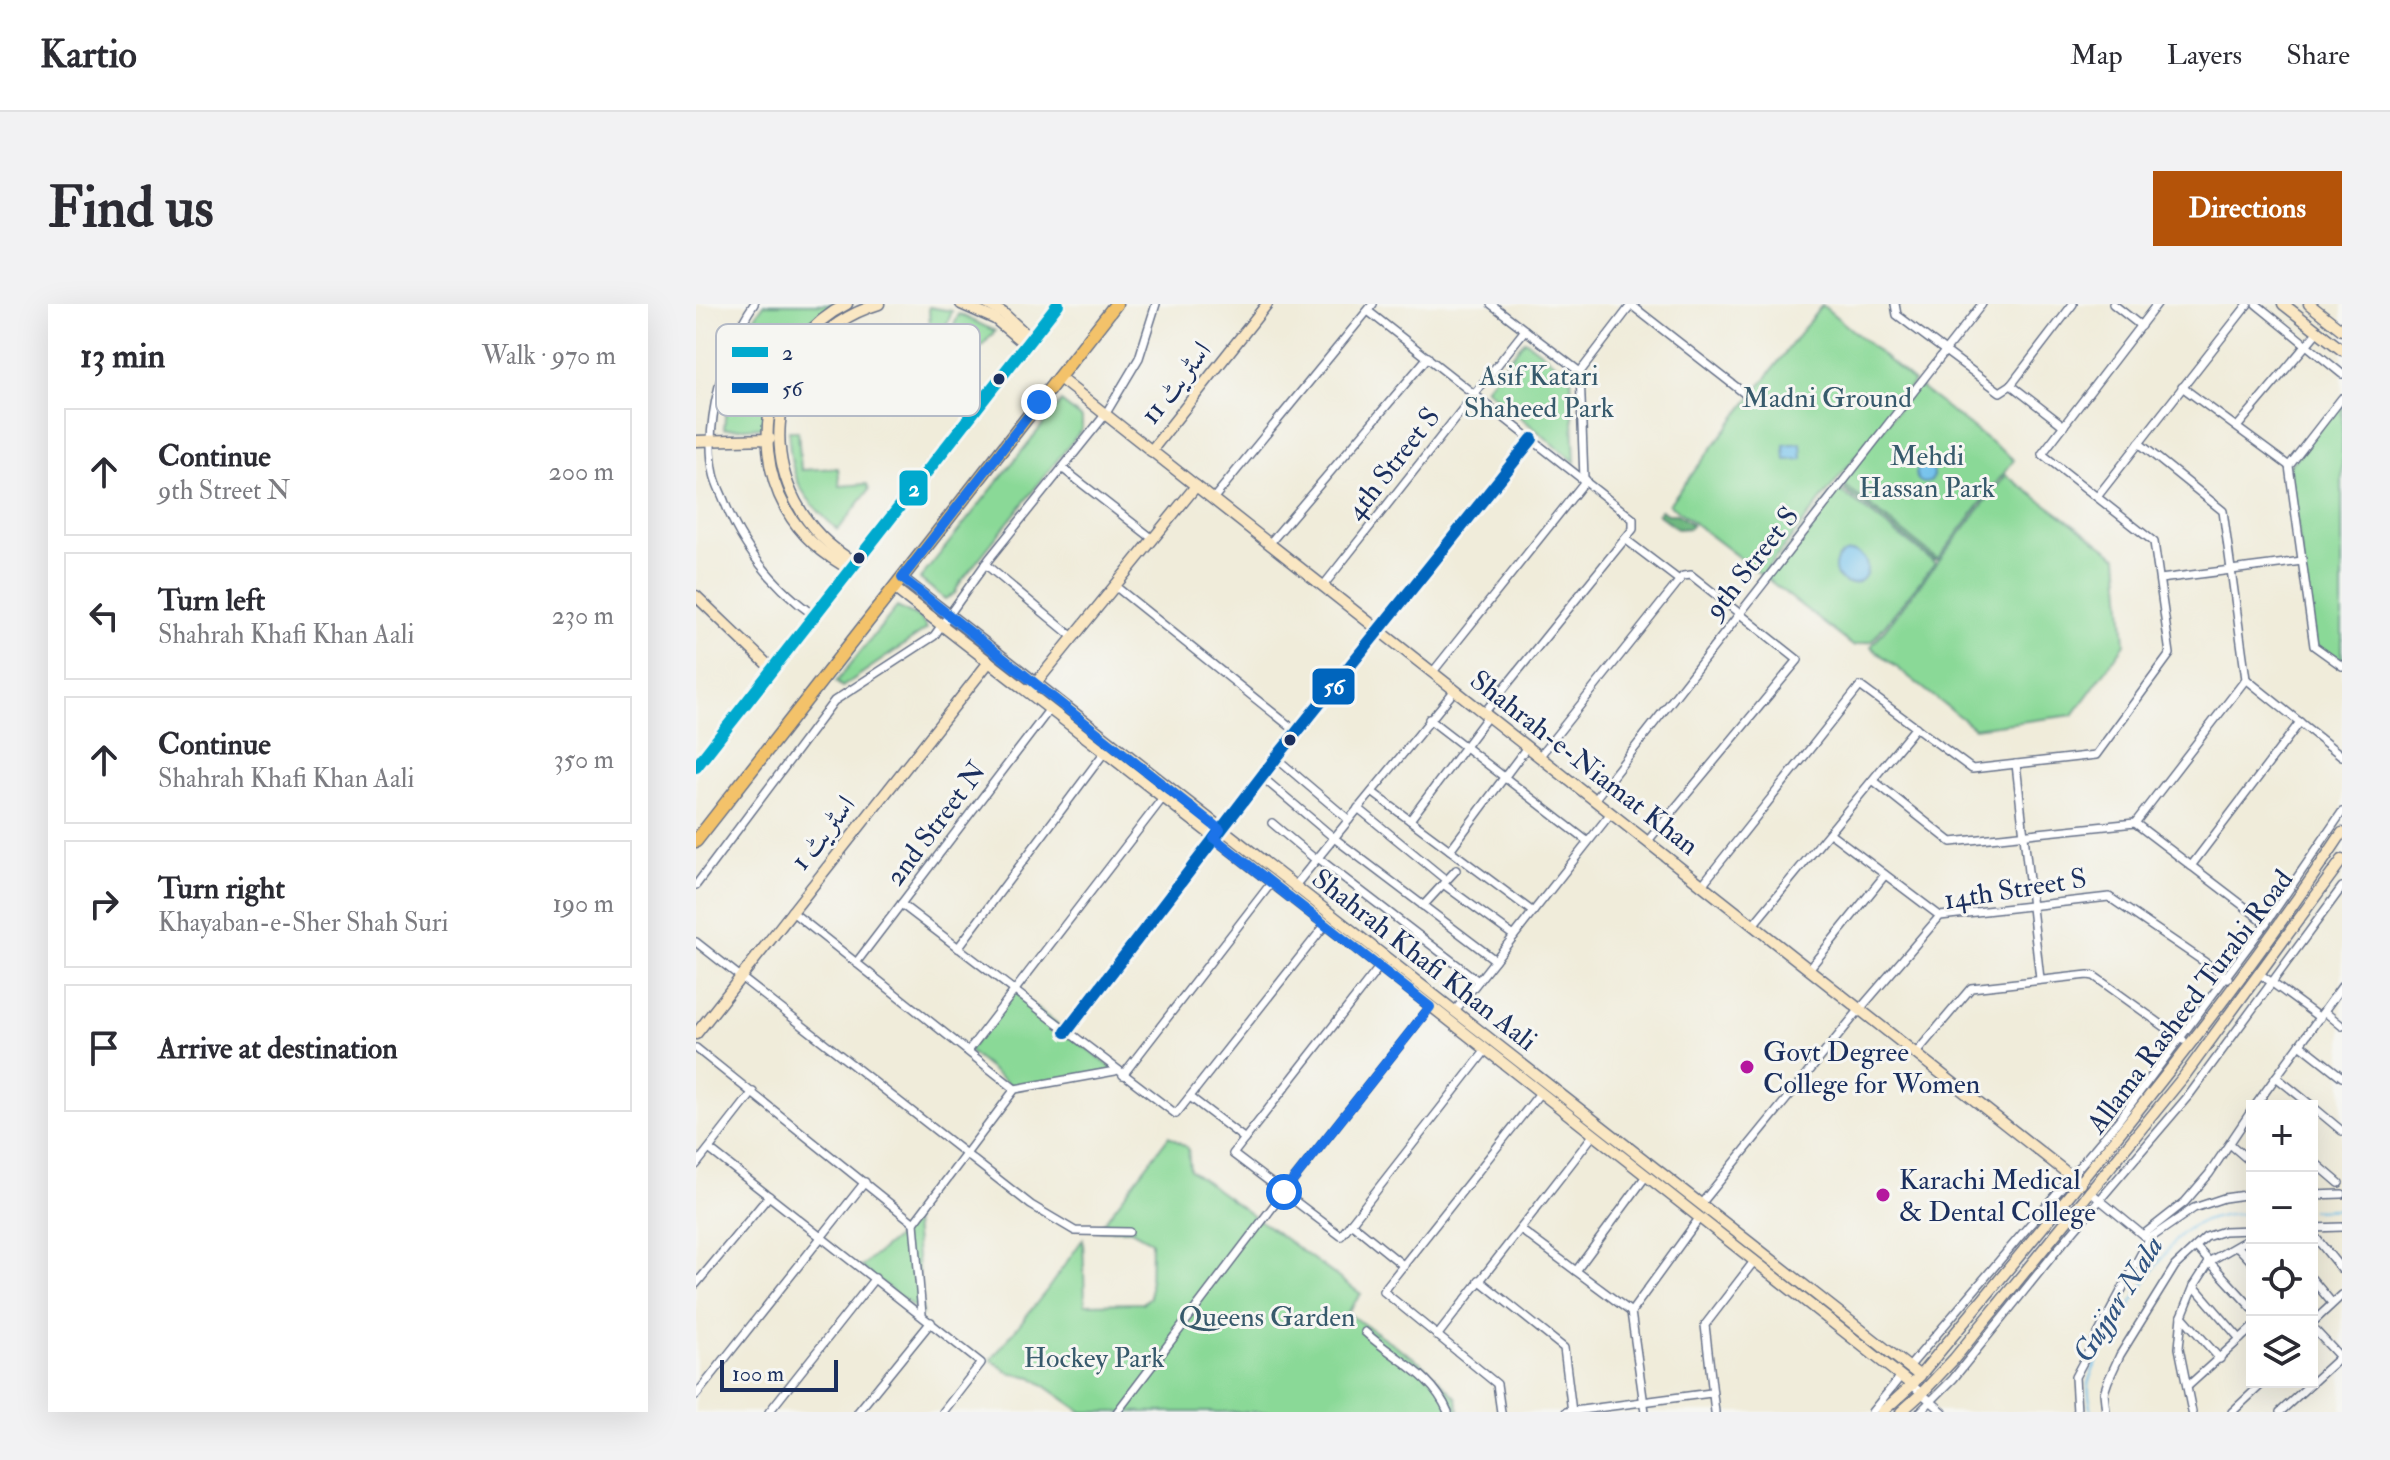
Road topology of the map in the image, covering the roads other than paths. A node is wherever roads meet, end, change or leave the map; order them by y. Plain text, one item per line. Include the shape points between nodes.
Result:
1 (754, 304) edge
2 (847, 304) edge
3 (879, 304) edge
4 (961, 304) edge
5 (987, 304) edge
6 (1058, 304) edge
7 (1116, 304) edge
8 (1156, 304) edge
9 (1267, 304) edge
10 (1491, 304) edge
11 (1631, 304) edge
12 (1982, 304) edge
13 (2073, 304) edge
14 (2113, 304) edge
15 (2157, 304) edge
16 (2248, 304) edge
17 (2256, 304) edge
18 (2283, 304) edge
19 (2309, 304) edge
20 (1371, 307) edge
21 (1894, 307) edge
22 (742, 324) edge
23 (818, 324) edge
24 (838, 324) edge
25 (2141, 326) junction
26 (1525, 330) junction
27 (2342, 330) edge
28 (2318, 331) junction
29 (1029, 342) junction
30 (2306, 346) junction
31 (2342, 350) edge
32 (1943, 351) junction
33 (1428, 357) junction
34 (1580, 372) junction
35 (2342, 374) edge
36 (1058, 377) junction
37 (2011, 385) junction
38 (2182, 387) junction
39 (1475, 394) junction
40 (1749, 397) dead end
41 (2342, 398) edge
42 (716, 405) edge
43 (980, 405) edge
44 (1105, 415) junction
45 (770, 416) edge
46 (781, 416) edge
47 (971, 416) edge
48 (2064, 426) junction
49 (2237, 427) junction
50 (767, 439) junction
51 (779, 439) junction
52 (1532, 439) junction
53 (712, 440) junction
54 (696, 441) edge
55 (2139, 443) junction
56 (1151, 451) junction
57 (2289, 466) junction
58 (1062, 468) junction
59 (1585, 480) junction
60 (1196, 486) junction
61 (2097, 497) junction
62 (1213, 499) junction
63 (1153, 539) junction
64 (1625, 539) junction
65 (1269, 544) junction
66 (2302, 561) junction
67 (985, 564) junction
68 (854, 567) junction
69 (2231, 571) junction
70 (1683, 577) junction
71 (2160, 579) junction
72 (898, 583) junction
73 (1115, 586) junction
74 (1323, 586) junction
75 (696, 596) edge
76 (1740, 612) junction
77 (948, 613) junction
78 (816, 617) junction
79 (940, 624) junction
80 (1378, 630) junction
81 (1074, 638) junction
82 (989, 662) junction
83 (2342, 666) edge
84 (773, 670) junction
85 (1432, 673) junction
86 (2246, 679) junction
87 (1036, 683) junction
88 (1455, 690) junction
89 (1028, 693) junction
90 (1049, 710) junction
91 (1486, 715) junction
92 (1429, 719) junction
93 (2300, 722) junction
94 (1916, 727) junction
95 (1297, 732) junction
96 (1466, 747) junction
97 (1527, 747) junction
98 (1104, 753) junction
99 (2342, 756) edge
100 (1539, 757) junction
101 (1276, 758) junction
102 (2016, 764) junction
103 (696, 767) edge
104 (1262, 777) junction
105 (1505, 778) junction
106 (1874, 781) junction
107 (1372, 792) junction
108 (1162, 799) junction
109 (1594, 800) junction
110 (1358, 808) junction
111 (2342, 812) edge
112 (1611, 813) junction
113 (1349, 820) junction
114 (1410, 820) junction
115 (1272, 823) dead end
116 (2135, 823) junction
117 (1830, 833) junction
118 (2342, 833) edge
119 (1217, 834) junction
120 (2023, 834) junction
121 (1334, 838) junction
122 (696, 841) edge
123 (1587, 841) junction
124 (1647, 842) junction
125 (1450, 850) junction
126 (1317, 859) junction
127 (2342, 860) edge
128 (2191, 866) junction
129 (1456, 870) dead end
130 (1885, 875) junction
131 (1272, 882) junction
132 (1445, 882) junction
133 (696, 885) edge
134 (1702, 885) junction
135 (1294, 887) junction
136 (2342, 887) edge
137 (901, 904) junction
138 (1423, 906) junction
139 (2032, 906) junction
140 (791, 911) junction
141 (1533, 912) junction
142 (1940, 916) junction
143 (2266, 923) junction
144 (1326, 924) junction
145 (1753, 925) junction
146 (1514, 936) junction
147 (696, 942) edge
148 (958, 948) junction
149 (1495, 960) junction
150 (856, 963) junction
151 (1380, 966) junction
152 (1809, 969) junction
153 (2260, 974) junction
154 (741, 975) junction
155 (2226, 977) junction
156 (2040, 979) junction
157 (1478, 981) junction
158 (2236, 984) junction
159 (2273, 984) junction
160 (2342, 986) edge
161 (1014, 991) junction
162 (1430, 1007) junction
163 (1860, 1009) junction
164 (1448, 1012) junction
165 (2322, 1015) junction
166 (2342, 1026) edge
167 (1066, 1032) junction
168 (696, 1034) edge
169 (2181, 1038) junction
170 (2300, 1044) junction
171 (2191, 1046) junction
172 (696, 1048) edge
173 (1486, 1050) junction
174 (968, 1051) junction
175 (1916, 1053) junction
176 (1119, 1073) junction
177 (2276, 1077) junction
178 (2342, 1077) edge
179 (1015, 1089) junction
180 (753, 1092) junction
181 (1545, 1092) junction
182 (1190, 1097) junction
183 (2259, 1100) edge
184 (2305, 1100) edge
185 (2318, 1111) edge
186 (2246, 1119) edge
187 (2342, 1131) edge
188 (1594, 1134) junction
189 (1245, 1139) junction
190 (2230, 1144) junction
191 (709, 1149) junction
192 (966, 1153) junction
193 (2246, 1158) edge
194 (696, 1165) edge
195 (2318, 1165) edge
196 (1649, 1173) junction
197 (2077, 1180) junction
198 (865, 1182) junction
199 (2340, 1182) edge
200 (1284, 1192) junction
201 (2091, 1192) junction
202 (2329, 1194) junction
203 (2342, 1194) edge
204 (2246, 1195) edge
205 (2318, 1195) edge
206 (769, 1196) junction
207 (2101, 1200) junction
208 (1701, 1204) junction
209 (1700, 1217) junction
210 (2168, 1218) junction
211 (914, 1223) junction
212 (1351, 1223) junction
213 (2342, 1227) edge
214 (1521, 1230) junction
215 (2246, 1230) edge
216 (2318, 1230) edge
217 (1129, 1232) dead end
218 (823, 1237) junction
219 (2146, 1237) junction
220 (2318, 1239) edge
221 (2246, 1241) edge
222 (2196, 1247) junction
223 (2238, 1247) junction
224 (2246, 1256) edge
225 (1755, 1260) junction
226 (2210, 1261) junction
227 (1404, 1266) junction
228 (2342, 1270) edge
229 (1576, 1271) junction
230 (875, 1278) junction
231 (1479, 1280) junction
232 (696, 1284) edge
233 (2194, 1286) junction
234 (2318, 1286) edge
235 (2342, 1295) edge
236 (2246, 1301) edge
237 (2332, 1303) junction
238 (1631, 1312) junction
239 (922, 1314) junction
240 (2182, 1316) junction
241 (931, 1322) junction
242 (2318, 1323) edge
243 (1365, 1332) dead end
244 (2246, 1334) edge
245 (2318, 1335) edge
246 (1437, 1336) junction
247 (2240, 1339) junction
248 (2341, 1358) edge
249 (2220, 1359) junction
250 (1909, 1367) junction
251 (1901, 1376) junction
252 (1920, 1376) junction
253 (1912, 1385) junction
254 (2187, 1387) junction
255 (2258, 1388) edge
256 (1711, 1393) junction
257 (696, 1395) edge
258 (1925, 1398) junction
259 (1644, 1401) junction
260 (769, 1412) edge
261 (858, 1412) edge
262 (943, 1412) edge
263 (1117, 1412) edge
264 (1448, 1412) edge
265 (1501, 1412) edge
266 (1566, 1412) edge
267 (1572, 1412) edge
268 (1645, 1412) edge
269 (1715, 1412) edge
270 (1872, 1412) edge
271 (1882, 1412) edge
272 (1901, 1412) edge
273 (1920, 1412) edge
274 (1943, 1412) edge
275 (2077, 1412) edge
276 (2106, 1412) edge
277 (2192, 1412) edge
278 (2232, 1412) edge
279 (2280, 1412) edge

1 - 22 street
2 - 23 main road
3 - 24 main road
4 - 29 main road
5 - 29 main road via 1003,313
6 - 29 main road
7 - 36 main road
8 - 44 street via 1139,358
9 - 56 main road, اسٹریٹ 11
10 - 26 street
11 - 34 street
11 - 40 street
12 - 32 street, 9th Street S
13 - 37 street
14 - 25 street
15 - 25 street
16 - 38 street
17 - 30 street
18 - 28 main road
19 - 27 main road
20 - 33 street
20 - 62 street
21 - 32 street
25 - 48 street
26 - 34 street
26 - 39 street, 4th Street S
28 - 30 street
28 - 31 main road
29 - 43 main road
30 - 35 street
30 - 49 street
32 - 37 street via 2000,392
32 - 76 street, 9th Street S
33 - 39 street
33 - 65 street
34 - 59 street
36 - 44 main road, Shahrah-e-Niamat Khan
36 - 72 main road
37 - 48 street
38 - 49 street
38 - 55 street
39 - 52 street
39 - 74 street, 4th Street S
41 - 57 street
42 - 53 street
44 - 56 main road, Shahrah-e-Niamat Khan
44 - 58 street
45 - 50 main road
46 - 51 main road
47 - 68 main road
48 - 61 street via 2042,454
49 - 57 street
50 - 51 main road
50 - 53 main road
50 - 68 main road via 773,475 800,530 817,547
51 - 68 main road via 796,505 825,542
52 - 59 street
52 - 80 street
53 - 54 main road
53 - 78 street via 714,474 750,555 779,588
55 - 61 street
55 - 69 street via 2223,511
56 - 60 main road, Shahrah-e-Niamat Khan
57 - 66 street
58 - 63 street
58 - 67 street
59 - 64 street via 1632,516 1633,529
59 - 85 street
60 - 62 main road, Shahrah-e-Niamat Khan
60 - 63 main road
61 - 71 street via 2154,542
62 - 65 main road, Shahrah-e-Niamat Khan
63 - 73 main road
64 - 70 street
64 - 91 street
65 - 74 main road, Shahrah-e-Niamat Khan
66 - 69 street
66 - 83 street via 2314,646
67 - 77 street
67 - 81 street
68 - 78 main road
69 - 71 street
69 - 86 street
70 - 76 street
70 - 100 street
71 - 102 street via 2170,654 2096,755
72 - 77 main road, Shahrah Khafi Khan Aali
72 - 79 main road, Shahrah Khafi Khan Aali
72 - 122 main road
73 - 81 main road
73 - 95 street
74 - 80 main road, Shahrah-e-Niamat Khan
75 - 84 main road
76 - 109 street, 9th Street S
76 - 124 street via 1798,660
77 - 79 street
77 - 87 main road, Shahrah Khafi Khan Aali
78 - 84 main road
79 - 82 main road, Shahrah Khafi Khan Aali
79 - 133 street via 927,643 834,701
80 - 85 main road, Shahrah-e-Niamat Khan
80 - 95 main road
81 - 87 main road
82 - 89 main road, Shahrah Khafi Khan Aali
82 - 140 main road, اسٹریٹ 1
84 - 103 main road
85 - 88 main road, Shahrah-e-Niamat Khan
86 - 93 street
86 - 116 street
87 - 89 main road
87 - 119 main road, Shahrah Khafi Khan Aali
88 - 91 main road, Shahrah-e-Niamat Khan
88 - 92 street
89 - 90 main road, Shahrah Khafi Khan Aali
90 - 98 main road, Shahrah Khafi Khan Aali
90 - 137 street, 2nd Street N
91 - 96 street
91 - 97 main road, Shahrah-e-Niamat Khan
92 - 96 street
92 - 107 street
93 - 99 street
93 - 128 street
94 - 102 street via 1972,769
94 - 106 street
94 - 134 street via 1860,686
95 - 101 main road
96 - 105 street
96 - 114 street
97 - 100 main road, Shahrah-e-Niamat Khan
97 - 105 street
98 - 108 main road, Shahrah Khafi Khan Aali
98 - 148 street
100 - 109 main road, Shahrah-e-Niamat Khan
101 - 104 main road
101 - 113 street
102 - 120 street
104 - 119 main road
104 - 121 street
105 - 123 street
105 - 125 street
106 - 117 street
106 - 120 street via 1951,842
107 - 110 street
107 - 114 street
108 - 119 main road, Shahrah Khafi Khan Aali
108 - 161 street
109 - 112 main road, Shahrah-e-Niamat Khan
110 - 113 street
110 - 132 street
111 - 143 street
112 - 123 street
112 - 124 main road, Shahrah-e-Niamat Khan
113 - 121 street
114 - 125 street
115 - 126 street
116 - 120 street
116 - 128 street
117 - 130 street
117 - 145 street
118 - 158 main road, Allama Rasheed Turabi Road
119 - 131 main road, Shahrah Khafi Khan Aali
119 - 135 main road, Shahrah Khafi Khan Aali
119 - 167 street
120 - 139 street
121 - 126 street
121 - 138 street
123 - 141 street
124 - 134 main road, Shahrah-e-Niamat Khan
125 - 141 street
126 - 135 street
126 - 157 street
127 - 153 main road, Allama Rasheed Turabi Road
128 - 143 street
129 - 132 street
130 - 142 street
130 - 152 street
131 - 144 main road, Shahrah Khafi Khan Aali
131 - 176 street
132 - 138 street
132 - 146 street
134 - 145 main road, Shahrah-e-Niamat Khan
135 - 164 main road, Shahrah Khafi Khan Aali
136 - 159 street
137 - 148 street
137 - 150 street, 2nd Street N
138 - 149 street
139 - 142 street, 14th Street S
139 - 155 street, 14th Street S via 2109,897
139 - 156 street
140 - 150 street
140 - 154 main road, اسٹریٹ 1
141 - 146 street
142 - 163 street, 14th Street S
143 - 155 street
144 - 151 main road, Shahrah Khafi Khan Aali
144 - 182 street
145 - 152 main road, Shahrah-e-Niamat Khan
146 - 149 street
147 - 154 street
148 - 161 street
149 - 157 street
150 - 174 street
151 - 162 main road, Shahrah Khafi Khan Aali
151 - 189 street
152 - 163 main road, Shahrah-e-Niamat Khan
153 - 159 street
153 - 201 main road, Allama Rasheed Turabi Road
154 - 168 main road, اسٹریٹ 1
154 - 192 street
155 - 158 street, 14th Street S
155 - 169 street
156 - 169 street via 2094,976
156 - 175 street via 1971,988
157 - 164 street
158 - 171 main road, Allama Rasheed Turabi Road
159 - 165 street
159 - 207 street
160 - 165 street
161 - 167 street
161 - 174 street
162 - 164 main road, Shahrah Khafi Khan Aali
162 - 200 street
163 - 175 main road, Shahrah-e-Niamat Khan
163 - 208 street, 14th Street S
164 - 173 main road, Shahrah Khafi Khan Aali
164 - 181 main road, Shahrah Khafi Khan Aali
165 - 166 street
165 - 170 street
167 - 176 street
169 - 171 street
169 - 197 street
170 - 177 street
170 - 178 street
171 - 197 main road, Allama Rasheed Turabi Road
172 - 180 street
173 - 181 main road, Shahrah Khafi Khan Aali
173 - 212 street
174 - 179 street
175 - 197 main road, Shahrah-e-Niamat Khan
176 - 179 street
176 - 182 street via 1176,1114
177 - 183 street
177 - 184 street
179 - 192 street
180 - 191 street
180 - 198 street
181 - 188 main road, Shahrah Khafi Khan Aali
181 - 196 main road, Shahrah Khafi Khan Aali
181 - 227 street
182 - 189 street
185 - 187 street
186 - 190 street
188 - 196 main road, Shahrah Khafi Khan Aali
188 - 214 street
189 - 200 street via 1233,1154
190 - 193 street
190 - 210 street
191 - 194 street
191 - 206 street
192 - 211 street
192 - 217 street via 1031,1205 1075,1231
195 - 199 street
196 - 208 main road, Shahrah Khafi Khan Aali
196 - 209 main road, Shahrah Khafi Khan Aali
196 - 229 street
197 - 201 street
197 - 250 street
197 - 252 main road, Allama Rasheed Turabi Road
198 - 211 street
198 - 218 street
199 - 202 street
200 - 212 street via 1341,1236
200 - 263 street
201 - 207 street
201 - 258 main road, Allama Rasheed Turabi Road
202 - 203 street
202 - 205 street
204 - 210 street
206 - 218 street
206 - 232 street
207 - 219 street
207 - 258 street via 1953,1379
208 - 250 main road, Shahrah Khafi Khan Aali
209 - 225 main road, Shahrah Khafi Khan Aali
209 - 238 street
210 - 219 street
211 - 239 street
212 - 227 street
213 - 216 street
214 - 229 street
214 - 231 street
215 - 222 street via 2206,1237
218 - 230 street
218 - 257 street
219 - 275 street via 2075,1377
220 - 228 street
221 - 223 street
222 - 226 street
222 - 276 street via 2175,1266 2120,1355 2104,1393
223 - 224 street
223 - 226 street
225 - 251 main road, Shahrah Khafi Khan Aali
225 - 256 street via 1705,1325
226 - 233 street
226 - 236 street
227 - 246 street via 1383,1291
229 - 238 street
230 - 239 street
230 - 260 street
231 - 246 street
231 - 267 street via 1564,1348
233 - 240 street
233 - 247 street
234 - 237 street
235 - 237 street
237 - 242 street
238 - 259 street
239 - 241 street
240 - 249 street
240 - 254 street via 2179,1348
241 - 261 street
241 - 262 street via 981,1363
243 - 264 street via 1437,1389
244 - 247 street
245 - 248 street
246 - 265 street via 1497,1384
247 - 249 street
248 - 279 street
249 - 254 street
250 - 252 main road, Shahrah Khafi Khan Aali
251 - 253 main road, Shahrah Khafi Khan Aali
251 - 270 street
252 - 253 main road, Allama Rasheed Turabi Road
253 - 258 street
253 - 271 main road, Allama Rasheed Turabi Road
254 - 277 street
255 - 278 street
256 - 259 street
256 - 269 street
258 - 272 main road, Allama Rasheed Turabi Road
258 - 273 street
258 - 274 street
259 - 267 street
259 - 268 street
266 - 267 street

